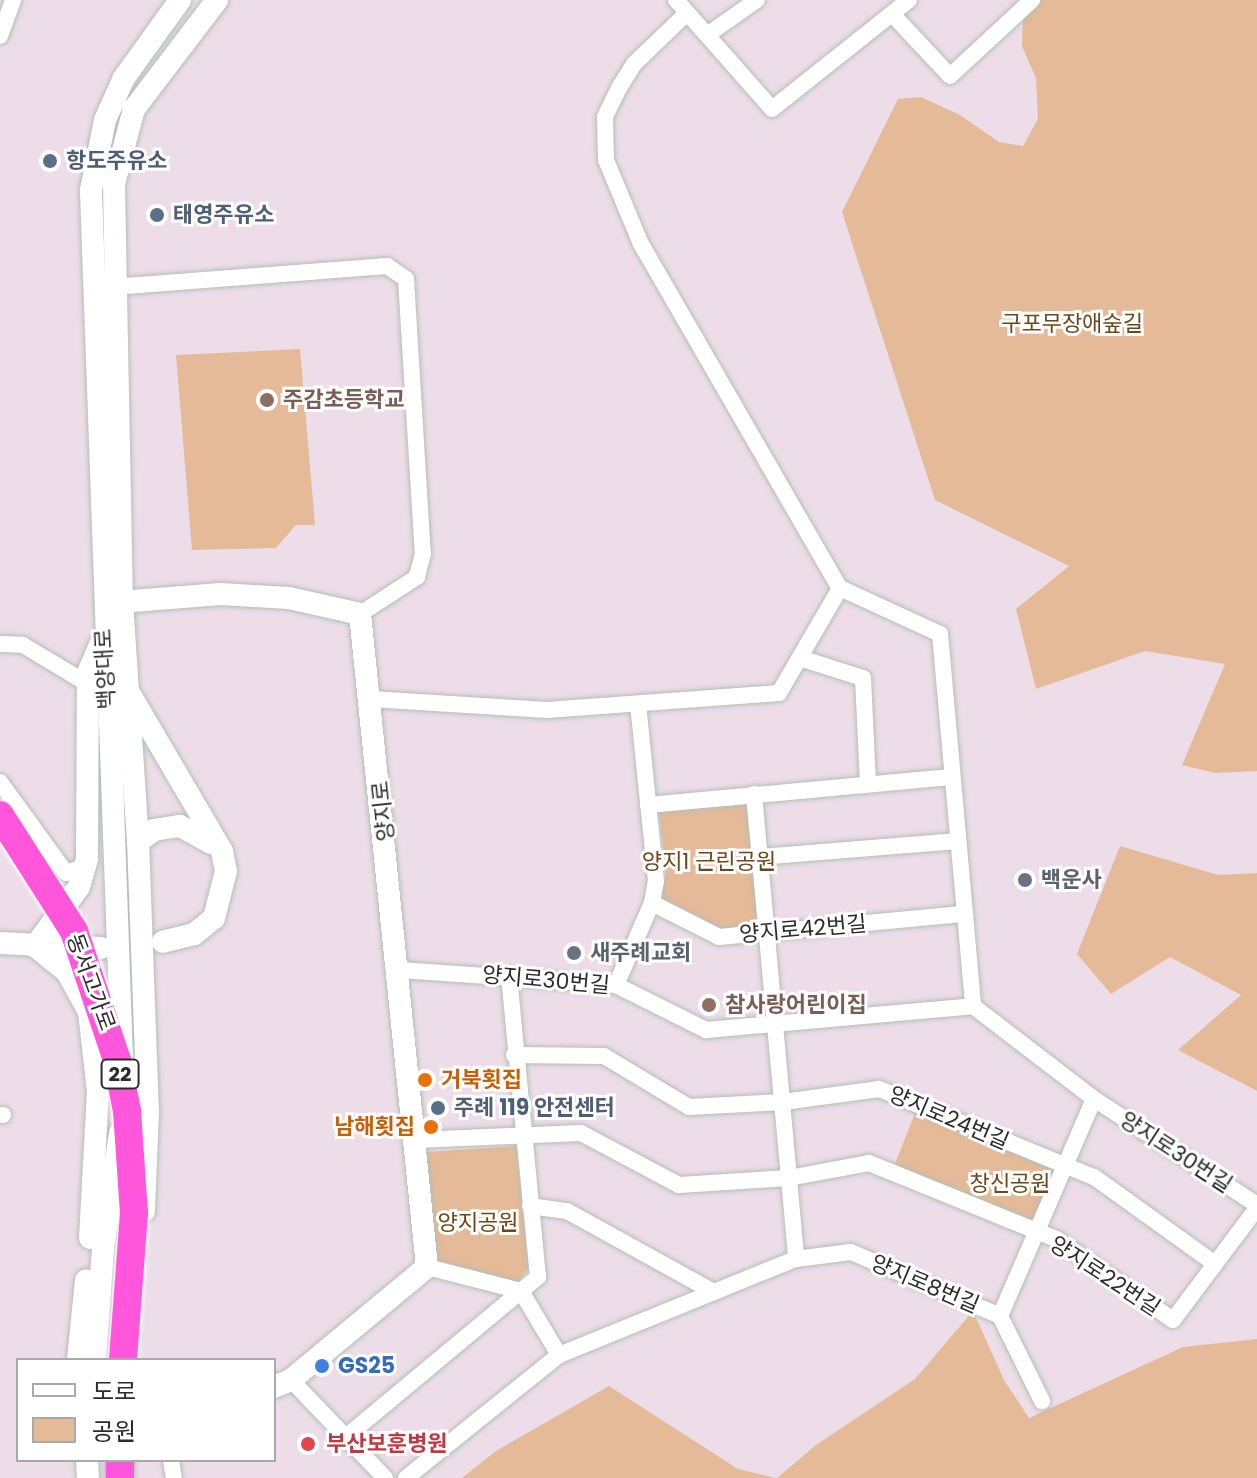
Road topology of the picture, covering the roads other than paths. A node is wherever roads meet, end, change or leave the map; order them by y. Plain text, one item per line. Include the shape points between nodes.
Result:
1 (13, 0) edge
2 (180, 0) edge
3 (217, 0) edge
4 (757, 0) edge
5 (909, 0) edge
6 (1032, 0) edge
7 (682, 7) edge
8 (893, 15) junction
9 (707, 35) junction
10 (0, 36) edge
11 (113, 287) junction
12 (840, 588) junction
13 (112, 603) junction
14 (360, 614) junction
15 (103, 636) junction
16 (0, 644) edge
17 (803, 659) junction
18 (88, 684) junction
19 (125, 684) junction
20 (371, 699) junction
21 (638, 704) junction
22 (951, 777) junction
23 (0, 782) edge
24 (868, 783) junction
25 (754, 794) junction
26 (648, 805) junction
27 (0, 815) edge
28 (956, 841) junction
29 (138, 842) junction
30 (0, 846) edge
31 (222, 851) junction
32 (759, 857) junction
33 (85, 866) junction
34 (652, 903) junction
35 (962, 914) junction
36 (768, 932) junction
37 (163, 942) dead end
38 (0, 943) edge
39 (35, 946) junction
40 (101, 948) dead end
41 (401, 970) junction
42 (509, 976) junction
43 (616, 985) junction
44 (973, 1006) junction
45 (777, 1026) junction
46 (514, 1055) junction
47 (1094, 1099) junction
48 (783, 1102) junction
49 (521, 1134) junction
50 (416, 1140) junction
51 (1064, 1167) junction
52 (789, 1178) junction
53 (530, 1206) junction
54 (1257, 1207) edge
55 (1036, 1233) junction
56 (796, 1259) junction
57 (1215, 1264) junction
58 (427, 1267) junction
59 (521, 1291) junction
60 (714, 1292) junction
61 (1000, 1316) junction
62 (1173, 1320) joint
63 (559, 1355) junction
64 (78, 1358) edge
65 (95, 1358) edge
66 (106, 1358) edge
67 (123, 1358) edge
68 (132, 1358) edge
69 (282, 1384) edge
70 (1042, 1401) dead end
71 (347, 1436) junction
72 (385, 1478) edge
73 (406, 1478) edge

1 - 10 street
2 - 13 main road, 백양대로 via 124,78 105,120 91,190
3 - 11 main road, 백양대로 via 134,109 114,184
4 - 9 street
5 - 8 street
6 - 8 street via 950,76
7 - 9 street
7 - 12 street via 620,86 605,117 606,160 641,244
8 - 9 street via 772,109
11 - 13 main road, 백양대로
11 - 14 street via 387,266 406,279 423,554 417,577
12 - 17 street
12 - 22 street via 940,634
13 - 14 main road via 220,594 289,598
13 - 15 main road, 백양대로
13 - 19 main road, 백양대로
14 - 20 main road, 양지로
15 - 18 main road
15 - 65 main road, 백양대로 via 122,977 122,1109
16 - 18 street via 23,645
17 - 21 street via 779,693
17 - 24 street via 863,678
18 - 33 main road
19 - 29 main road, 백양대로
19 - 31 main road via 172,773
20 - 21 street via 547,710
20 - 41 main road, 양지로
21 - 26 street
22 - 24 street
22 - 28 street
23 - 33 street via 66,873
24 - 25 street
25 - 26 street
25 - 32 street
26 - 34 street via 656,881
27 - 67 highway, 동서고가로 / 22, bridge via 74,931 117,1060 134,1213
28 - 32 street
28 - 35 street
29 - 31 main road via 154,830 180,826
29 - 68 main road, 백양대로 via 148,1113
30 - 66 highway, 동서고가로 / 22 via 73,970 99,1053 118,1198
31 - 37 main road via 226,871 214,918 194,934
32 - 36 street
33 - 39 main road via 79,887
34 - 36 street, 양지로42번길 via 719,937
34 - 43 street
35 - 36 street, 양지로42번길
35 - 44 street
36 - 45 street
38 - 39 main road
39 - 40 main road
39 - 64 main road via 67,972 89,1012 94,1052 94,1204
41 - 42 street, 양지로30번길
41 - 50 main road, 양지로
42 - 43 street, 양지로30번길
42 - 46 street
43 - 45 street, 양지로30번길 via 706,1030
44 - 45 street, 양지로30번길
44 - 47 street, 양지로30번길
45 - 48 street
46 - 48 street, 양지로24번길 via 604,1056 689,1107
46 - 49 street
47 - 51 street, 양지로30번길
47 - 54 street, 양지로30번길
48 - 51 street, 양지로24번길 via 879,1089
48 - 52 street
49 - 50 street, 양지로22번길
49 - 52 street, 양지로22번길 via 581,1133 679,1185
49 - 53 street
50 - 58 main road, 양지로
51 - 55 street
51 - 57 street, 양지로24번길 via 1094,1177
52 - 55 street, 양지로22번길 via 869,1163
52 - 56 street
53 - 59 street via 538,1277
53 - 60 street via 567,1211
54 - 57 street, 양지로30번길
55 - 61 street, 양지로22번길
55 - 62 street, 양지로22번길 via 1056,1239
56 - 60 street, 양지로8번길
56 - 61 street, 양지로8번길 via 851,1252
57 - 62 street, 양지로30번길
58 - 59 street
58 - 69 main road
59 - 63 street
59 - 71 street
60 - 63 street, 양지로8번길
61 - 70 street, 양지로8번길
63 - 73 street, 양지로8번길
69 - 71 street
71 - 72 street

